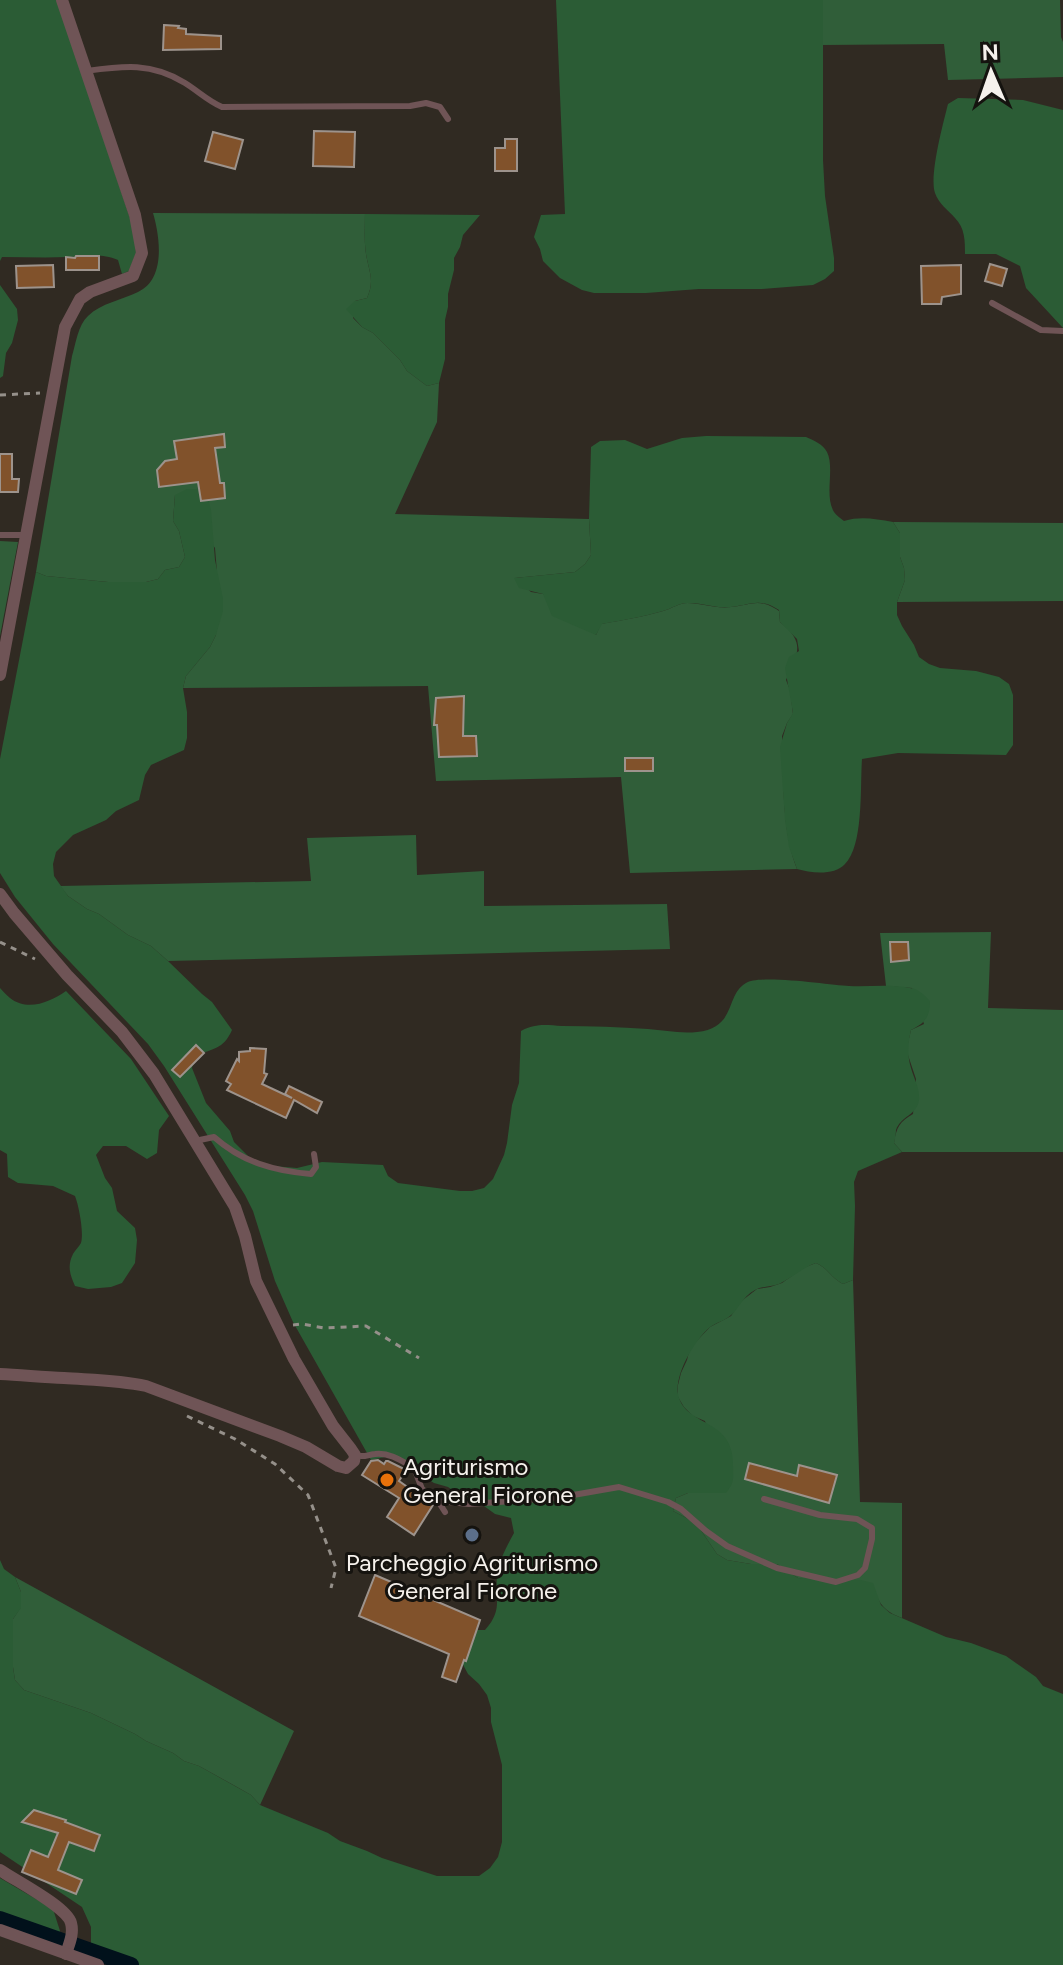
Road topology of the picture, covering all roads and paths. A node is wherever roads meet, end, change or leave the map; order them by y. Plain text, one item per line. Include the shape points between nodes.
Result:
1 (62, 0) edge
2 (86, 71) junction
3 (448, 119) dead end
4 (992, 303) dead end
5 (1063, 331) edge
6 (53, 392) junction
7 (0, 395) edge
8 (0, 535) edge
9 (27, 535) junction
10 (0, 675) edge
11 (0, 894) edge
12 (195, 1141) junction
13 (314, 1154) dead end
14 (278, 1326) junction
15 (419, 1358) dead end
16 (0, 1374) edge
17 (170, 1395) junction
18 (355, 1455) junction
19 (764, 1499) dead end
20 (438, 1501) junction
21 (445, 1512) dead end
22 (331, 1588) dead end
23 (0, 1870) edge
24 (0, 1930) edge
25 (67, 1951) junction
26 (98, 1965) edge

1 - 2 street
2 - 3 lane via 145,67 222,107 426,103 440,107
2 - 6 street via 135,215 142,253 133,276 80,299 65,327
4 - 5 lane via 1041,330
6 - 7 path
6 - 9 street
8 - 9 lane
9 - 10 street
11 - 12 street via 140,1054
12 - 13 lane via 214,1137 256,1164 290,1172 311,1174
12 - 14 street via 235,1207 256,1281
14 - 15 path via 366,1326
14 - 18 street via 323,1410
16 - 17 street via 122,1381
17 - 18 street via 293,1441 338,1466 351,1465
17 - 22 path via 190,1419 275,1464 308,1495 336,1568
18 - 20 lane via 400,1460 414,1468 422,1489
19 - 20 lane via 857,1519 872,1528 865,1568 836,1582 777,1568 727,1546 668,1502 619,1487 556,1498
20 - 21 lane
23 - 25 street via 71,1919
24 - 25 street
25 - 26 street

